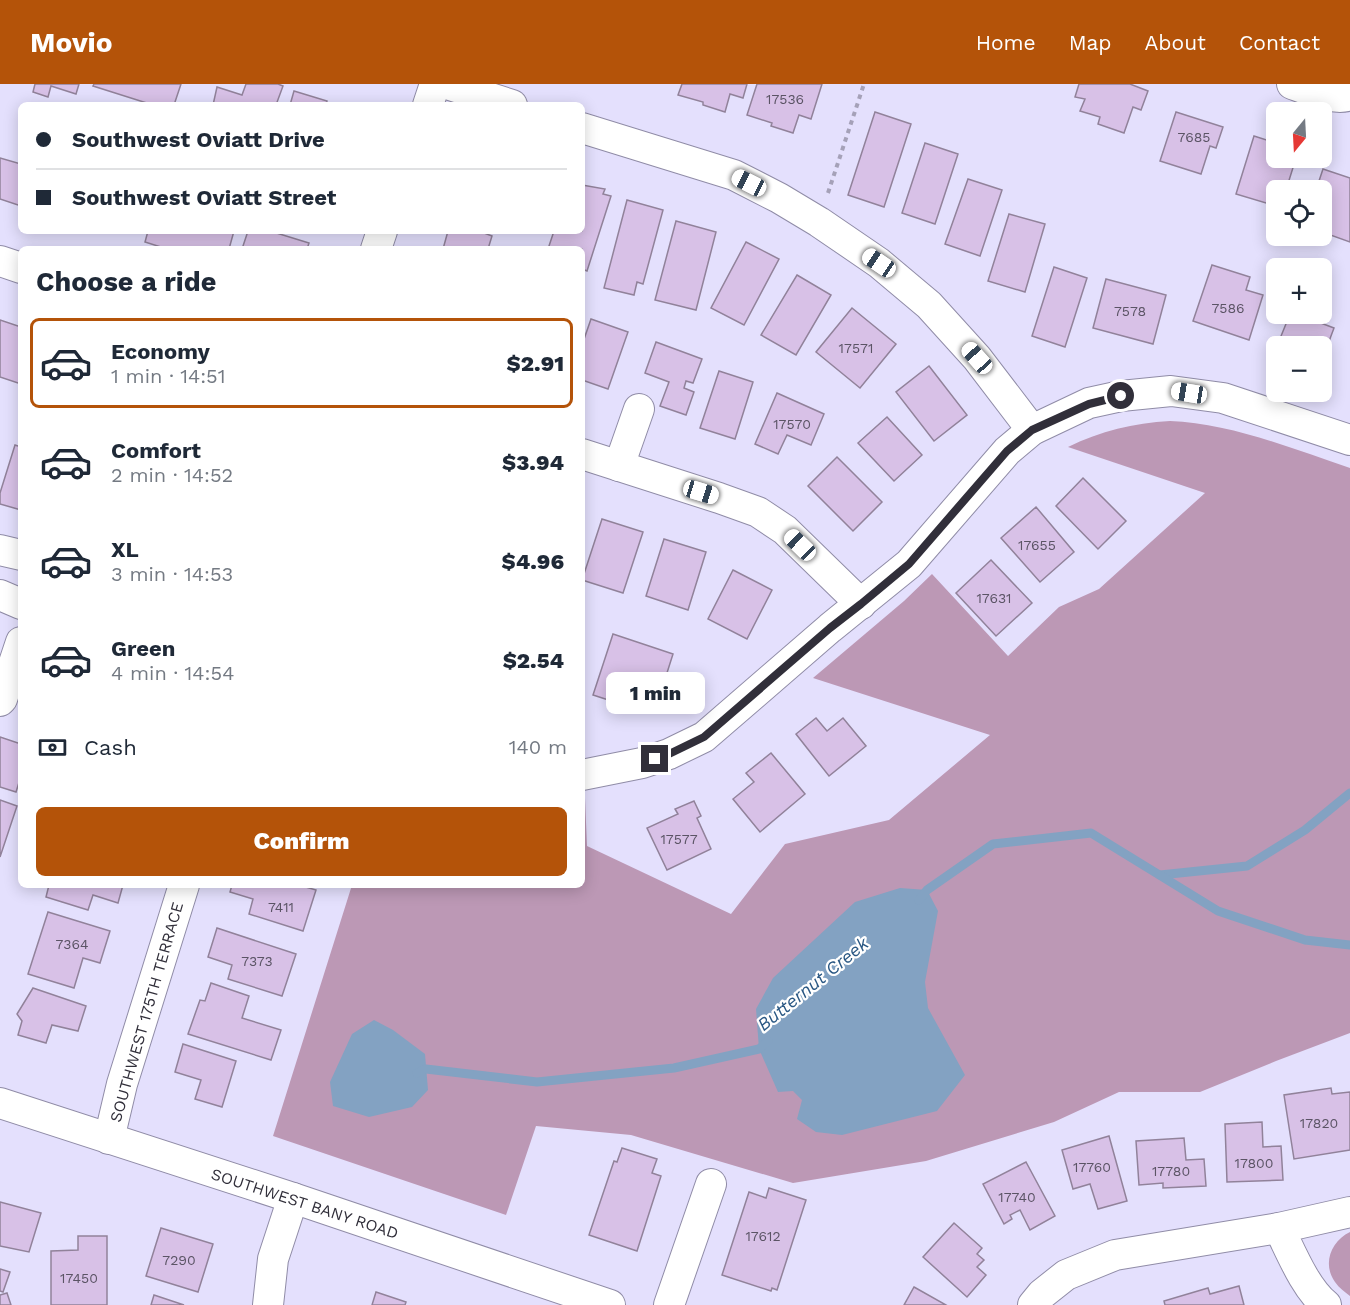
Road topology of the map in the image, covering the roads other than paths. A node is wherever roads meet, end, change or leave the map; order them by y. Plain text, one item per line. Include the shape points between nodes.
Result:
1 (435, 84) edge
2 (447, 84) edge
3 (1292, 84) edge
4 (1350, 95) edge
5 (429, 102) edge
6 (503, 102) edge
7 (585, 129) edge
8 (0, 261) edge
9 (18, 267) edge
10 (639, 409) dead end
11 (1032, 430) junction
12 (1350, 440) edge
13 (585, 455) edge
14 (619, 466) junction
15 (0, 550) edge
16 (18, 554) edge
17 (0, 595) edge
18 (18, 603) edge
19 (861, 604) junction
20 (18, 651) edge
21 (0, 701) edge
22 (585, 774) edge
23 (183, 888) edge
24 (0, 1103) edge
25 (109, 1139) junction
26 (711, 1184) dead end
27 (293, 1198) junction
28 (1350, 1212) edge
29 (1279, 1227) junction
30 (268, 1305) edge
31 (610, 1305) edge
32 (669, 1305) edge
33 (1033, 1305) edge
34 (1326, 1305) edge

1 - 5 street
2 - 6 street
3 - 4 street via 1323,95
7 - 11 street via 734,175 819,222 879,263 929,305 977,358
8 - 9 street
10 - 14 street
11 - 12 street via 1089,404 1171,391 1223,398
11 - 19 street via 1007,451 909,564
13 - 14 street
14 - 19 street via 758,512 785,530
15 - 16 street
17 - 18 street
19 - 22 street via 704,737 642,763
20 - 21 street
23 - 25 street, SOUTHWEST 175TH TERRACE via 122,1084
24 - 25 street, SOUTHWEST BANY ROAD
25 - 27 street, SOUTHWEST BANY ROAD
26 - 32 street
27 - 30 street via 273,1259
27 - 31 street, SOUTHWEST BANY ROAD
28 - 29 street
29 - 33 street via 1114,1255 1066,1275
29 - 34 street via 1304,1277

